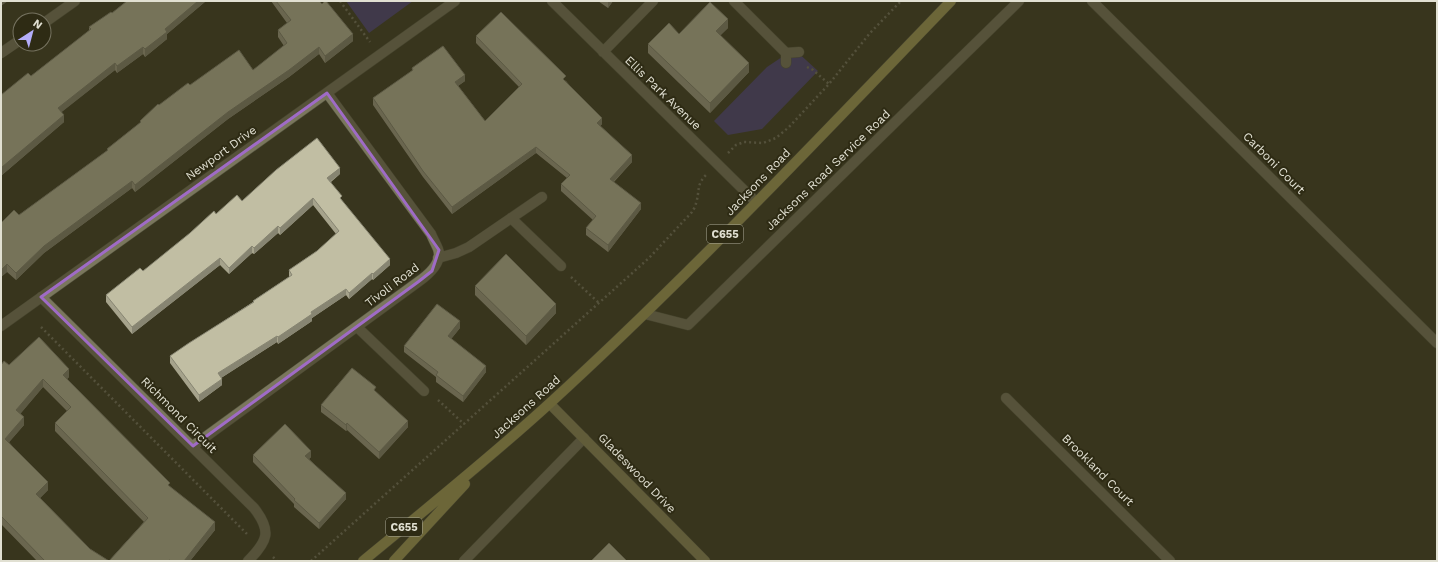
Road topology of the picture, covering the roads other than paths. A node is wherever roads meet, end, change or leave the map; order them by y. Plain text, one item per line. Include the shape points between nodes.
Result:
1 (75, 1) edge
2 (455, 1) edge
3 (552, 1) edge
4 (652, 1) edge
5 (734, 1) edge
6 (952, 1) edge
7 (1019, 1) edge
8 (1092, 1) edge
9 (52, 17) edge
10 (12, 45) edge
11 (603, 52) junction
12 (786, 52) junction
13 (799, 52) dead end
14 (1, 53) edge
15 (786, 64) dead end
16 (327, 93) junction
17 (542, 198) dead end
18 (756, 202) junction
19 (511, 218) junction
20 (438, 258) junction
21 (561, 266) road end
22 (41, 297) junction
23 (645, 314) junction
24 (1, 326) edge
25 (356, 327) junction
26 (1437, 343) edge
27 (424, 392) dead end
28 (1006, 398) dead end
29 (550, 404) junction
30 (584, 438) junction
31 (193, 446) junction
32 (489, 457) junction
33 (248, 561) edge
34 (363, 561) edge
35 (394, 561) edge
36 (464, 561) edge
37 (704, 561) edge
38 (1170, 561) edge

1 - 9 street
2 - 16 street, Newport Drive
3 - 11 street, Ellis Park Avenue
4 - 11 street
5 - 12 street
6 - 18 main road, Jacksons Road / C655
7 - 23 street, Jacksons Road Service Road via 688,325
8 - 26 street, Carboni Court
10 - 14 street
11 - 18 street, Ellis Park Avenue
12 - 13 street
12 - 15 street
16 - 20 street via 431,234 439,250
16 - 22 street, Newport Drive
17 - 19 street
18 - 23 main road, Jacksons Road / C655
19 - 20 street via 469,247 456,254
19 - 21 street
20 - 25 street, Tivoli Road via 432,271
22 - 24 street, Newport Drive
22 - 31 street, Richmond Circuit
23 - 29 main road, Jacksons Road / C655
25 - 27 street
25 - 31 street, Tivoli Road
28 - 38 street, Brookland Court
29 - 30 street, Gladeswood Drive
29 - 32 main road, Jacksons Road / C655
30 - 36 street
30 - 37 street, Gladeswood Drive
31 - 33 street, Richmond Circuit via 263,520 266,535 259,550
32 - 34 main road, Jacksons Road / C655
32 - 35 main road, Jacksons Road / C655

